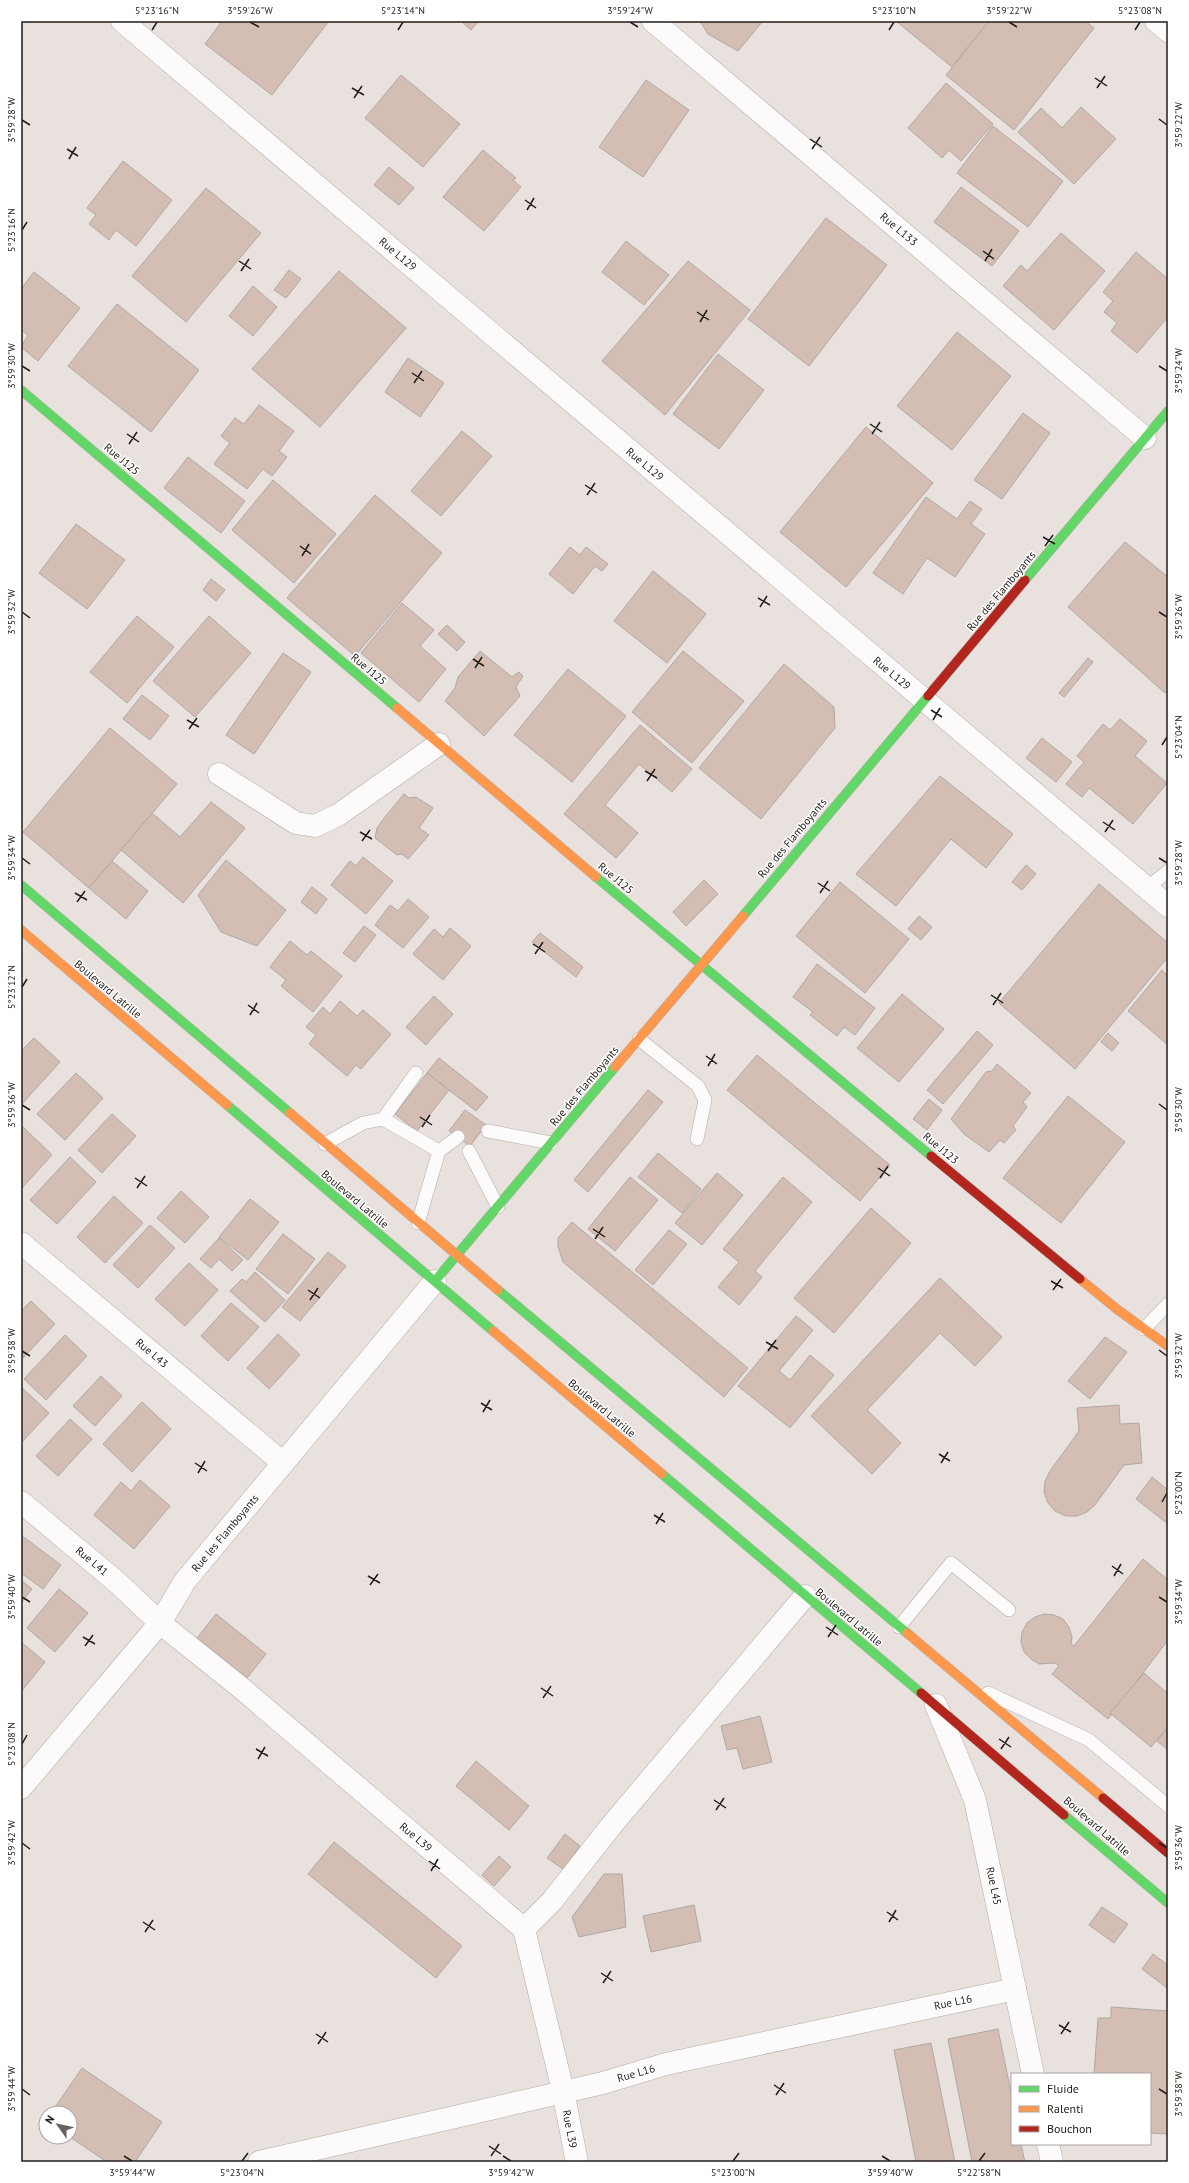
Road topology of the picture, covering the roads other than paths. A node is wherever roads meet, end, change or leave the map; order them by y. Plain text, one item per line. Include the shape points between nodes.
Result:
1 (122, 21) edge
2 (653, 21) edge
3 (1156, 21) edge
4 (1168, 31) edge
5 (21, 390) edge
6 (1168, 411) edge
7 (1145, 438) junction
8 (924, 700) junction
9 (439, 744) junction
10 (219, 774) dead end
11 (1168, 871) edge
12 (21, 885) edge
13 (1147, 888) junction
14 (1168, 906) edge
15 (21, 930) edge
16 (701, 966) junction
17 (640, 1039) junction
18 (416, 1073) dead end
19 (383, 1119) junction
20 (488, 1131) dead end
21 (458, 1137) dead end
22 (697, 1139) dead end
23 (552, 1143) junction
24 (326, 1144) junction
25 (439, 1151) junction
26 (469, 1151) dead end
27 (498, 1207) junction
28 (418, 1223) junction
29 (21, 1243) edge
30 (457, 1256) junction
31 (435, 1281) junction
32 (1168, 1304) edge
33 (1144, 1329) junction
34 (1168, 1346) edge
35 (284, 1463) junction
36 (21, 1502) edge
37 (805, 1596) junction
38 (1009, 1610) dead end
39 (160, 1623) junction
40 (899, 1627) junction
41 (963, 1681) junction
42 (936, 1705) junction
43 (25, 1776) edge
44 (1168, 1806) edge
45 (1168, 1853) edge
46 (1168, 1903) edge
47 (524, 1929) junction
48 (1015, 1989) junction
49 (1033, 2073) edge
50 (563, 2091) junction
51 (1048, 2145) edge
52 (259, 2162) edge
53 (577, 2162) edge
54 (1052, 2162) edge

1 - 8 street, Rue L129
2 - 7 street, Rue L133
3 - 4 street
5 - 9 main road, Rue J125
6 - 7 main road, Rue des Flamboyants
7 - 8 main road, Rue des Flamboyants
8 - 13 street, Rue L129
8 - 16 main road, Rue des Flamboyants
9 - 10 street via 338,815 315,826 296,824
9 - 16 main road, Rue J125
11 - 13 lane
12 - 24 main road, Boulevard Latrille
13 - 14 street, Rue L129
15 - 31 main road, Boulevard Latrille
16 - 17 main road, Rue des Flamboyants
16 - 33 main road, Rue J123
17 - 22 lane via 698,1086 705,1100
17 - 23 main road, Rue des Flamboyants
18 - 19 lane
19 - 24 lane via 363,1123
19 - 25 lane
20 - 23 lane
21 - 25 lane
23 - 27 main road, Rue des Flamboyants
24 - 28 main road, Boulevard Latrille
25 - 28 lane
26 - 27 lane
27 - 30 main road, Rue des Flamboyants
28 - 30 main road, Boulevard Latrille
29 - 35 street, Rue L43
30 - 31 main road, Rue des Flamboyants
30 - 40 main road, Boulevard Latrille
31 - 35 street, Rue les Flamboyants
31 - 37 main road, Boulevard Latrille
32 - 33 lane
33 - 34 main road, Rue J123
35 - 39 street, Rue les Flamboyants via 185,1581
36 - 39 street, Rue L41 via 118,1583
37 - 42 main road, Boulevard Latrille
37 - 47 street via 620,1814 552,1901
38 - 40 lane via 951,1563
39 - 43 street, Rue les Flamboyants
39 - 47 street, Rue L39 via 240,1687
40 - 41 main road, Boulevard Latrille
41 - 44 lane via 1089,1740
41 - 45 main road, Boulevard Latrille
42 - 46 main road, Boulevard Latrille
42 - 48 street, Rue L45 via 975,1800
47 - 50 street, Rue L39
48 - 49 street, Rue L45
48 - 50 street, Rue L16 via 666,2064 603,2083
50 - 52 street, Rue L16
50 - 53 street, Rue L39
51 - 54 street

